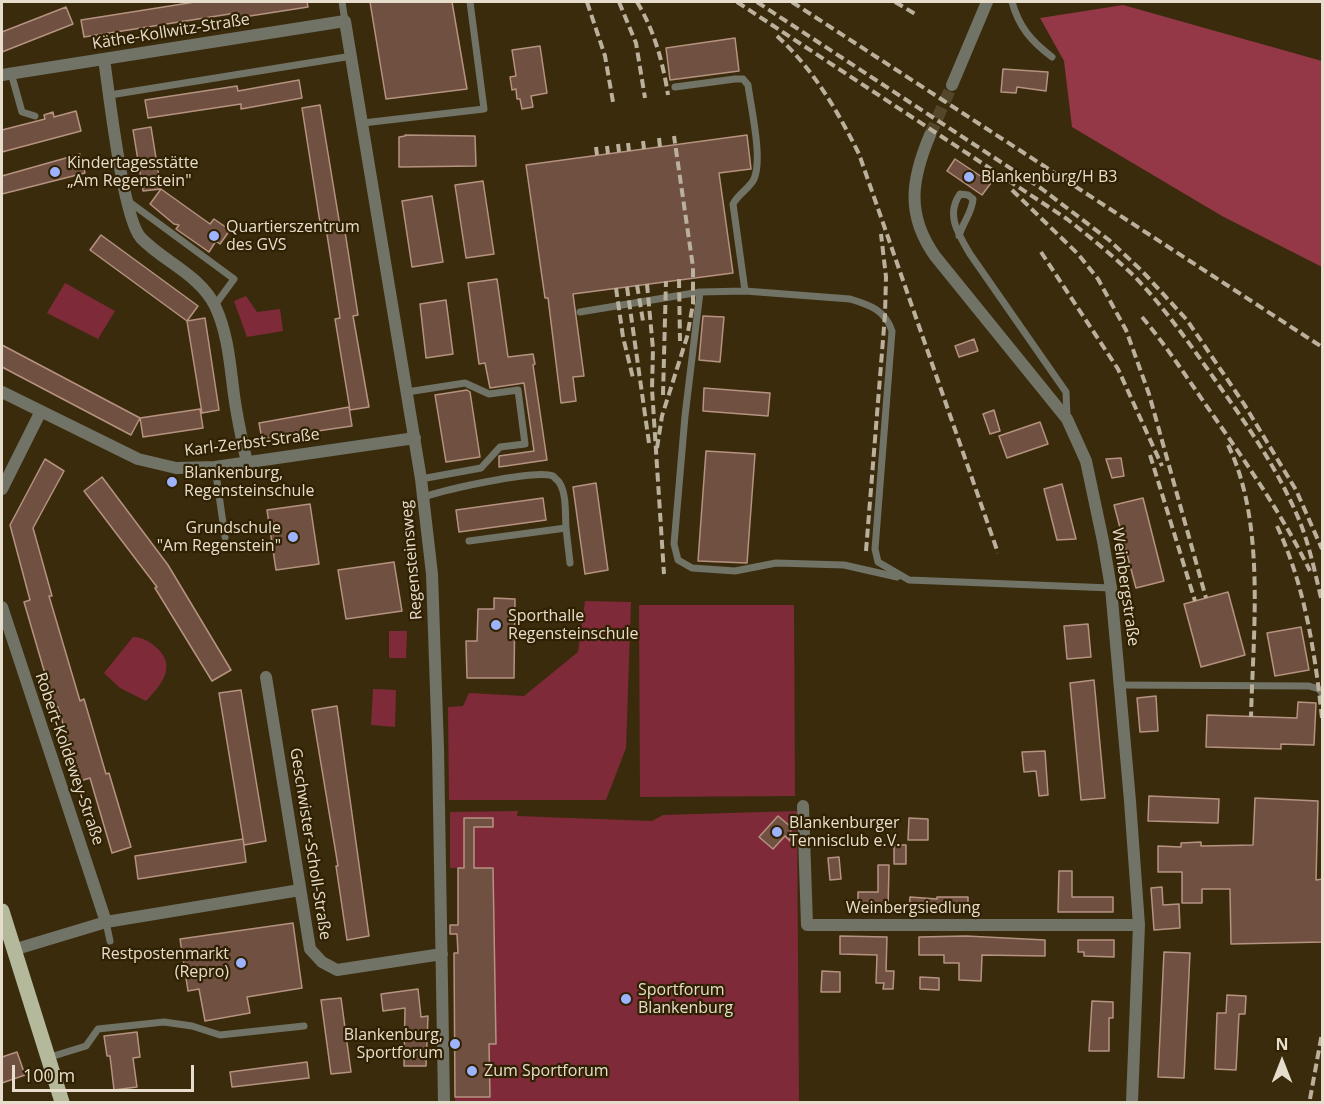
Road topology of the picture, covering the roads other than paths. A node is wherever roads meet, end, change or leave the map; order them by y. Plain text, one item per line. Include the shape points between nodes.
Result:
1 (342, 2) edge
2 (470, 2) edge
3 (987, 2) edge
4 (1012, 2) edge
5 (345, 21) junction
6 (352, 56) junction
7 (1052, 57) dead end
8 (104, 59) junction
9 (6, 74) edge
10 (952, 85) tunnel mouth
11 (675, 87) dead end
12 (110, 95) junction
13 (35, 116) dead end
14 (363, 123) junction
15 (930, 135) tunnel mouth
16 (128, 201) junction
17 (959, 236) junction
18 (745, 291) junction
19 (700, 292) junction
20 (215, 305) junction
21 (580, 312) dead end
22 (2, 392) edge
23 (407, 392) junction
24 (40, 413) junction
25 (1067, 419) junction
26 (415, 438) junction
27 (247, 463) junction
28 (215, 467) junction
29 (421, 479) junction
30 (2, 489) edge
31 (424, 497) junction
32 (566, 528) junction
33 (225, 537) dead end
34 (469, 542) dead end
35 (570, 563) dead end
36 (909, 579) junction
37 (1111, 588) junction
38 (2, 607) edge
39 (266, 677) dead end
40 (1120, 685) junction
41 (1323, 693) edge
42 (803, 806) dead end
43 (300, 890) junction
44 (2, 911) edge
45 (106, 922) junction
46 (1138, 925) junction
47 (110, 941) dead end
48 (13, 950) junction
49 (442, 954) junction
50 (304, 1026) dead end
51 (47, 1058) junction
52 (62, 1102) edge
53 (444, 1102) edge
54 (1132, 1102) edge

1 - 5 lane
2 - 14 lane via 484,109
3 - 10 street
4 - 7 lane via 1023,29
5 - 6 street, Regensteinsweg
5 - 8 street, Käthe-Kollwitz-Straße
6 - 12 lane
6 - 14 street, Regensteinsweg
8 - 9 street, Käthe-Kollwitz-Straße
8 - 12 street
9 - 13 lane via 22,112
11 - 18 lane via 735,79 743,79 748,85 758,167 753,182 733,204
12 - 16 street
14 - 23 street, Regensteinsweg
15 - 25 street, Weinbergstraße via 915,184 915,206 926,243
16 - 20 street via 140,237 201,286
16 - 20 lane via 234,279
17 - 17 lane via 953,224 955,201 960,194 973,199
17 - 25 lane via 1066,392
18 - 19 lane
18 - 36 lane via 850,299 885,315 892,331 875,549 878,562
19 - 21 lane
19 - 36 lane via 674,544 678,560 692,568 735,571 776,563 844,565
20 - 27 street via 224,331
22 - 24 street, Karl-Zerbst-Straße
23 - 26 street, Regensteinsweg
23 - 29 lane via 465,383 489,394 518,390 525,444 500,447 481,468
24 - 28 street, Karl-Zerbst-Straße via 138,459 176,468
24 - 30 street
25 - 37 street, Weinbergstraße via 1086,461
26 - 27 street, Karl-Zerbst-Straße
26 - 29 street, Regensteinsweg
27 - 28 street, Karl-Zerbst-Straße
28 - 33 lane
29 - 31 street, Regensteinsweg
31 - 32 lane via 491,481 553,476 562,491
31 - 49 street, Regensteinsweg via 435,614
32 - 34 lane
32 - 35 lane
36 - 37 lane
37 - 40 street, Weinbergstraße
38 - 45 street, Robert-Koldewey-Straße
39 - 43 street, Geschwister-Scholl-Straße
40 - 41 lane via 1310,686
40 - 46 street, Weinbergstraße
42 - 46 street, Weinbergsiedlung via 807,925
43 - 45 street
43 - 49 street, Geschwister-Scholl-Straße via 310,949 337,970
44 - 48 main road
45 - 47 lane
45 - 48 street
46 - 54 street, Weinbergstraße
48 - 51 main road
49 - 53 street, Regensteinsweg
50 - 51 lane via 220,1035 164,1022 98,1029 86,1046
51 - 52 main road

